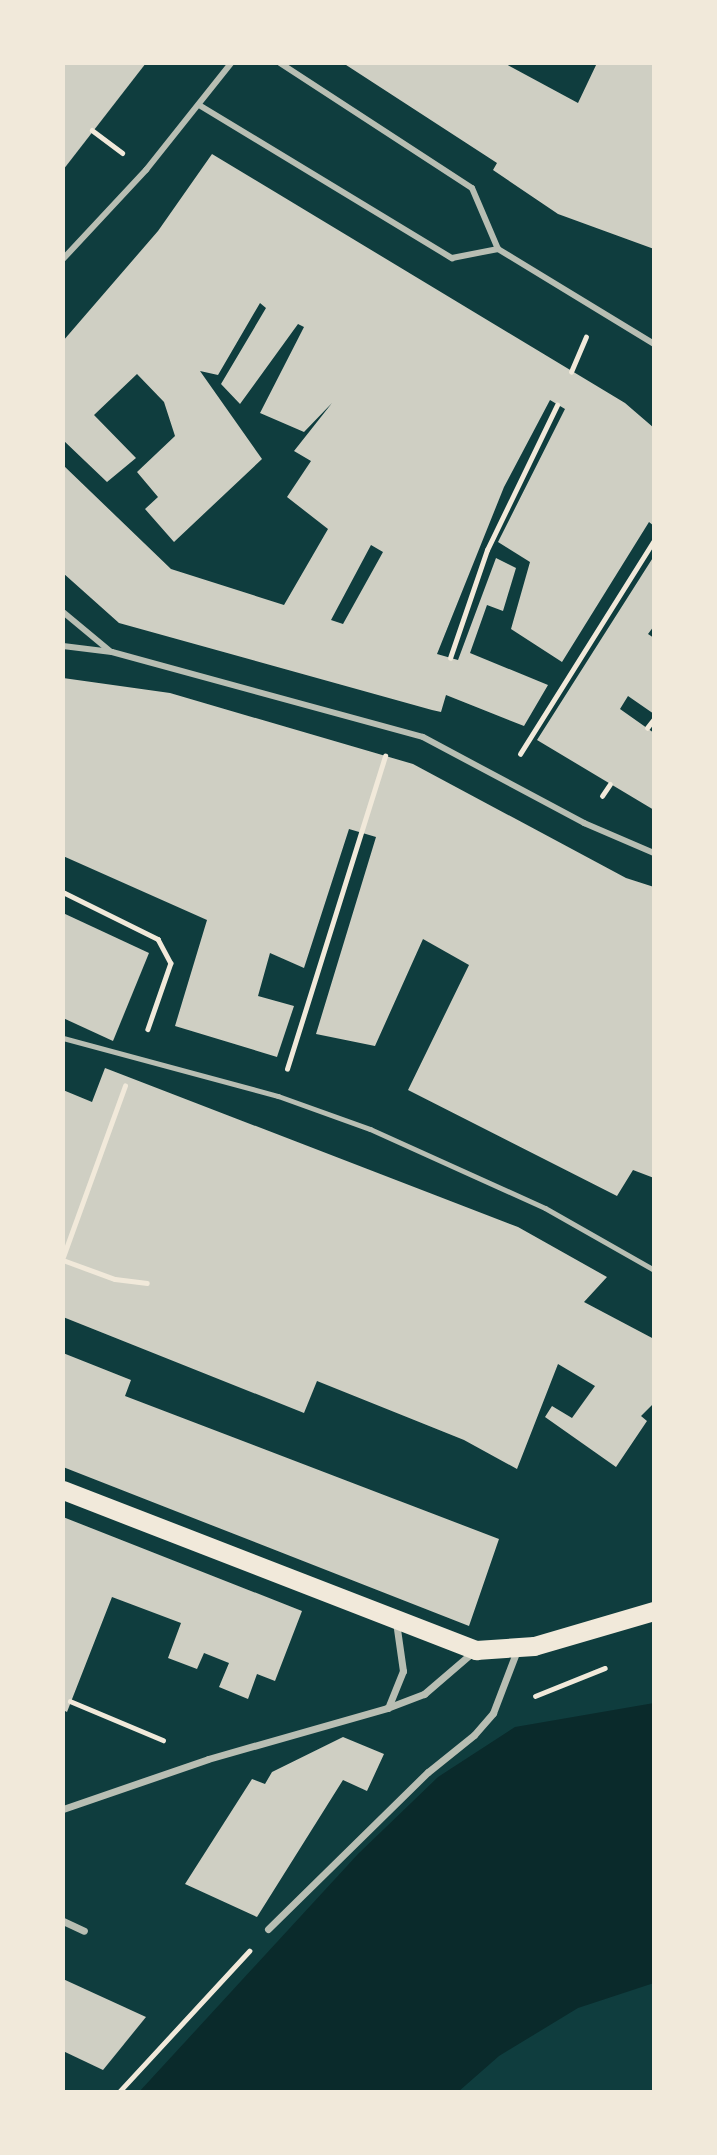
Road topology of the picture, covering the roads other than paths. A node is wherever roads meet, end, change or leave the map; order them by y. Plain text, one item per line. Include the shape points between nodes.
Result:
1 (231, 63) edge
2 (280, 63) edge
3 (199, 105) junction
4 (498, 249) junction
5 (63, 259) edge
6 (654, 344) edge
7 (63, 612) edge
8 (63, 646) edge
9 (112, 652) junction
10 (654, 853) edge
11 (63, 1038) edge
12 (654, 1270) edge
13 (63, 1490) edge
14 (654, 1611) edge
15 (396, 1621) junction
16 (476, 1650) junction
17 (517, 1650) junction
18 (387, 1708) junction
19 (63, 1809) edge
20 (63, 1922) edge
21 (268, 1929) road end
22 (83, 1931) dead end

1 - 3 street
2 - 4 street via 472,188
3 - 4 street via 452,258
3 - 5 street
4 - 6 street
7 - 9 street
8 - 9 street
9 - 10 street via 423,737 584,823
11 - 12 lane via 278,1096 370,1129 545,1208
13 - 15 highway
14 - 17 highway
15 - 16 highway
15 - 18 street via 403,1671
16 - 17 highway
16 - 18 street via 424,1694
17 - 21 street via 493,1713
18 - 19 street via 208,1759
20 - 22 street

